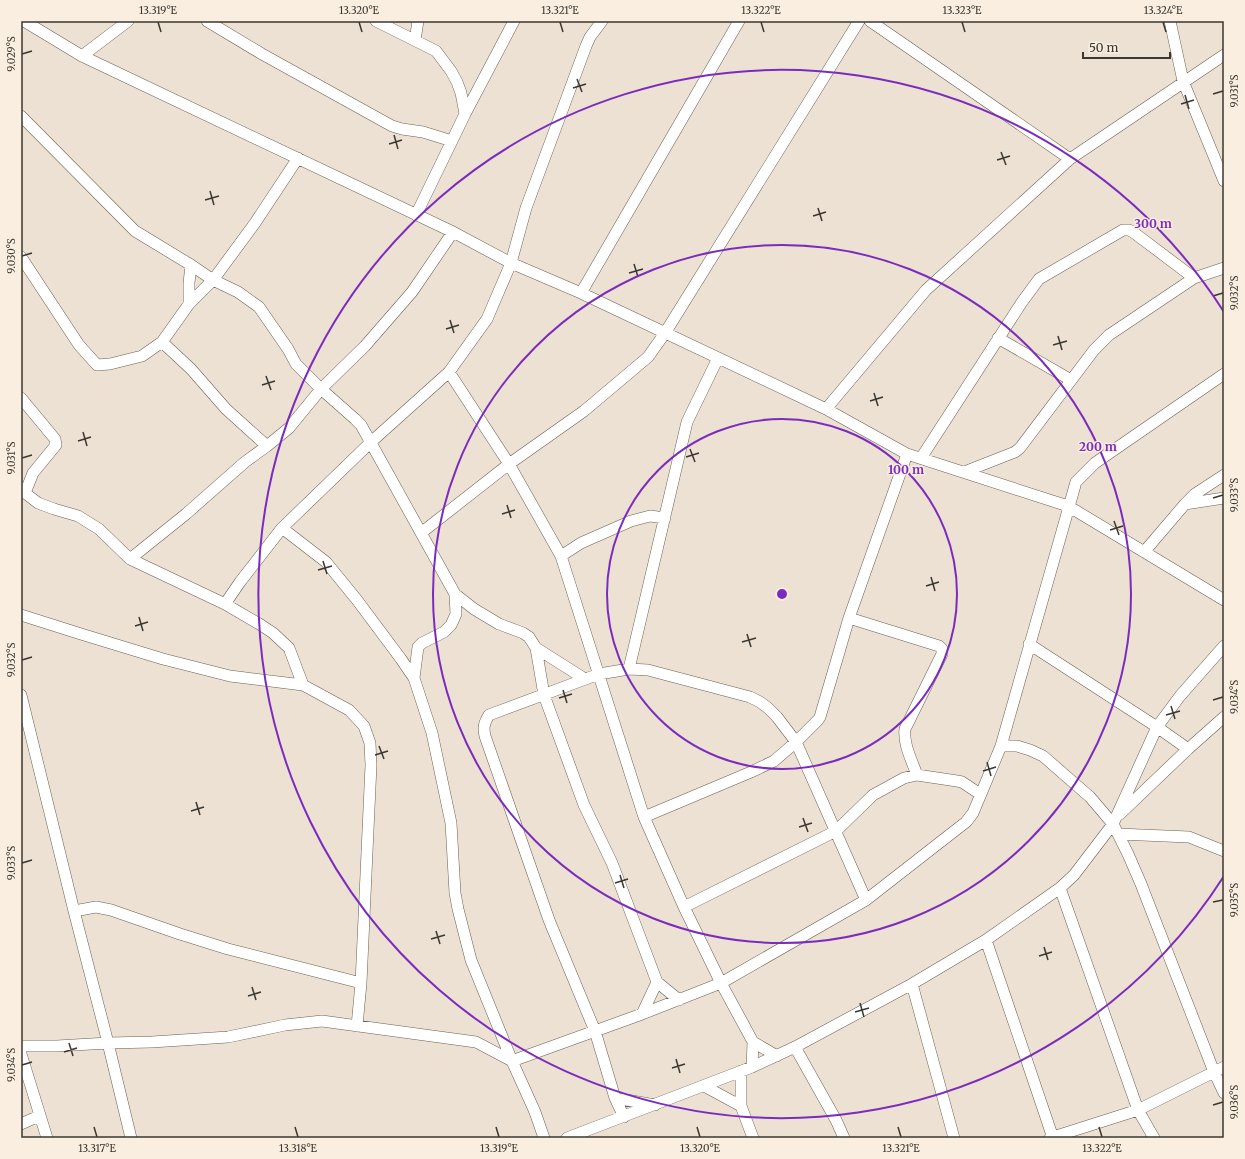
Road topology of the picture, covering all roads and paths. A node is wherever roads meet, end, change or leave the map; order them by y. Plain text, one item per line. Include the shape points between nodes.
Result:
1 (24, 21) edge
2 (128, 21) edge
3 (207, 21) edge
4 (376, 21) edge
5 (418, 21) edge
6 (514, 21) edge
7 (602, 21) edge
8 (739, 21) edge
9 (859, 21) edge
10 (870, 21) edge
11 (1170, 21) edge
12 (415, 40) junction
13 (1224, 55) edge
14 (82, 56) junction
15 (1183, 82) junction
16 (464, 114) junction
17 (21, 116) edge
18 (452, 141) junction
19 (298, 158) junction
20 (1070, 159) junction
21 (1224, 181) edge
22 (416, 215) junction
23 (453, 232) junction
24 (21, 258) edge
25 (511, 263) junction
26 (192, 265) junction
27 (1224, 268) edge
28 (1194, 278) junction
29 (212, 280) junction
30 (581, 293) junction
31 (189, 304) junction
32 (665, 333) junction
33 (998, 338) junction
34 (162, 342) junction
35 (718, 358) junction
36 (449, 372) junction
37 (1224, 374) edge
38 (1071, 380) junction
39 (321, 390) junction
40 (21, 398) edge
41 (826, 409) junction
42 (371, 442) junction
43 (267, 446) junction
44 (907, 454) junction
45 (921, 458) junction
46 (509, 464) junction
47 (964, 472) junction
48 (32, 473) junction
49 (21, 474) edge
50 (1224, 476) edge
51 (23, 490) edge
52 (1224, 498) edge
53 (1185, 504) junction
54 (1068, 506) junction
55 (665, 518) junction
56 (282, 528) junction
57 (420, 532) junction
58 (1144, 552) junction
59 (561, 556) junction
60 (130, 559) junction
61 (455, 594) junction
62 (1224, 600) edge
63 (225, 604) junction
64 (21, 615) edge
65 (849, 618) junction
66 (1029, 644) junction
67 (1224, 646) edge
68 (536, 648) junction
69 (629, 669) junction
70 (599, 674) junction
71 (414, 678) junction
72 (585, 679) junction
73 (303, 685) junction
74 (21, 695) edge
75 (544, 695) junction
76 (1224, 718) edge
77 (1157, 727) junction
78 (796, 742) junction
79 (1001, 746) junction
80 (1188, 749) junction
81 (917, 775) junction
82 (980, 794) junction
83 (644, 817) junction
84 (1115, 826) junction
85 (836, 831) junction
86 (1224, 851) edge
87 (1060, 888) junction
88 (866, 900) junction
89 (684, 906) junction
90 (74, 912) junction
91 (986, 940) junction
92 (656, 982) junction
93 (361, 983) junction
94 (721, 983) junction
95 (912, 984) junction
96 (678, 1000) junction
97 (642, 1014) junction
98 (357, 1026) junction
99 (595, 1031) junction
100 (753, 1042) junction
101 (108, 1043) junction
102 (21, 1046) edge
103 (795, 1047) junction
104 (21, 1054) edge
105 (777, 1056) junction
106 (512, 1061) junction
107 (752, 1067) junction
108 (1224, 1067) edge
109 (741, 1071) junction
110 (1214, 1072) junction
111 (704, 1086) junction
112 (1224, 1093) edge
113 (615, 1098) junction
114 (655, 1105) junction
115 (741, 1106) junction
116 (1138, 1110) junction
117 (39, 1116) junction
118 (624, 1117) junction
119 (21, 1124) edge
120 (47, 1138) edge
121 (130, 1138) edge
122 (544, 1138) edge
123 (567, 1138) edge
124 (753, 1138) edge
125 (844, 1138) edge
126 (954, 1138) edge
127 (1052, 1138) edge
128 (1154, 1138) edge

1 - 14 street
2 - 14 street
3 - 18 street via 392,126
4 - 12 street
5 - 12 street
6 - 16 street
7 - 25 street via 586,46 526,208
8 - 30 street
9 - 32 street
10 - 20 street
11 - 15 street
12 - 16 street via 436,52 451,71 461,93
13 - 15 street
14 - 19 street
15 - 20 street
15 - 21 street
16 - 18 street
17 - 26 street via 135,231
18 - 22 street
19 - 22 street
19 - 29 street via 255,224
20 - 41 street via 926,290
22 - 23 street
23 - 25 street
23 - 39 street via 412,292 365,346
24 - 34 street via 79,345 97,365 142,356
25 - 30 street
25 - 36 street via 487,319
26 - 29 street
26 - 31 street
27 - 28 street
28 - 33 street via 1133,232 1123,230 1039,279
28 - 38 street via 1109,335
29 - 31 street
29 - 39 street via 238,292 259,307 296,364
30 - 32 street
31 - 34 street
32 - 35 street
32 - 46 street via 648,357 584,411
33 - 38 street
33 - 45 street
34 - 43 street via 192,369 226,409
35 - 41 street
35 - 55 street via 687,422
36 - 42 street
36 - 46 street
37 - 54 street via 1095,463 1076,482
38 - 47 street via 1020,448
39 - 42 street via 356,419
39 - 43 street via 289,428
40 - 48 street via 55,439 56,445
41 - 44 street
42 - 56 street
42 - 57 street
43 - 60 street
44 - 45 street
44 - 65 street
45 - 47 street
46 - 57 street
46 - 59 street
47 - 54 street
48 - 49 street
48 - 51 street
50 - 53 street via 1195,494
51 - 60 street via 38,502 78,516 98,529
52 - 53 street
53 - 58 street
54 - 58 street
54 - 66 street
55 - 59 street via 650,516 631,521 581,543
55 - 69 street
56 - 63 street
56 - 71 street via 326,562
57 - 61 street
58 - 62 street
59 - 70 street
60 - 63 street
61 - 68 street via 499,624 523,633
61 - 71 street via 456,614 452,624 444,632 418,647
63 - 73 street via 273,633 289,648
64 - 73 street via 230,676
65 - 78 street via 820,717
65 - 81 street via 942,649 942,654 905,729 905,742
66 - 77 street
66 - 79 street
67 - 77 street via 1180,696
68 - 72 street
68 - 75 street
69 - 70 street
69 - 78 street via 648,670 750,697 768,708
70 - 72 street
70 - 83 street
71 - 106 street via 432,733 451,823 455,893 471,960
72 - 75 street
73 - 93 street via 349,710 364,726 370,743
74 - 90 street
75 - 92 street via 584,805 612,863
75 - 99 street via 489,716 484,722 484,732 549,920
76 - 80 street
77 - 80 street
77 - 84 street
78 - 83 street via 774,761
78 - 85 street
79 - 82 street
79 - 84 street via 1017,746 1043,756 1090,797
80 - 84 street
81 - 82 street via 962,782
81 - 85 street via 904,778 873,795
82 - 88 street via 966,822
83 - 89 street
84 - 86 street via 1189,837
84 - 87 street
84 - 110 street via 1141,884
85 - 88 street
85 - 89 street
87 - 91 street
87 - 116 street
88 - 94 street
89 - 94 street
90 - 93 street via 96,907 111,910 228,949
90 - 101 street
91 - 95 street
91 - 127 street
92 - 96 street
92 - 97 street
93 - 98 street
94 - 96 street
94 - 100 street
95 - 103 street
95 - 126 street
96 - 97 street
97 - 99 street
98 - 101 street via 322,1021 285,1025 228,1037
98 - 106 street via 476,1042
99 - 106 street
99 - 113 street
100 - 105 street
100 - 107 street
101 - 102 street
101 - 121 street
103 - 105 street
103 - 125 street
104 - 117 street
105 - 107 street
106 - 122 street
107 - 109 street
108 - 110 street
109 - 111 street
109 - 115 street
110 - 112 street
110 - 116 street
111 - 114 street
111 - 115 street
113 - 114 street
113 - 118 street
114 - 118 street
115 - 124 street
116 - 127 street
116 - 128 street
117 - 119 street
117 - 120 street
118 - 123 street

